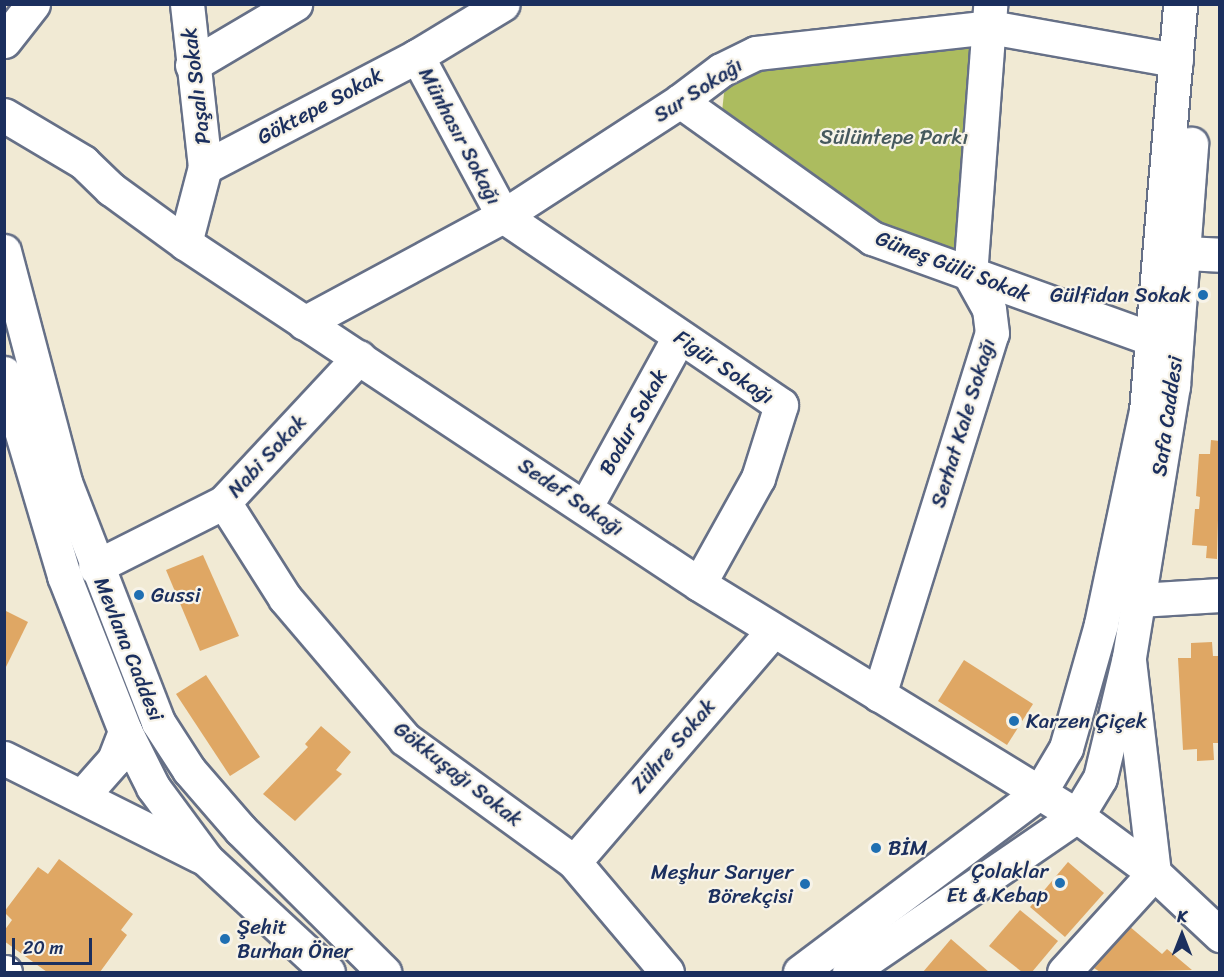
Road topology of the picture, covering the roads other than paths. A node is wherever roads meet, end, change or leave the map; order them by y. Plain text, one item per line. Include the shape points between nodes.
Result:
1 (54, 4) edge
2 (187, 4) edge
3 (295, 4) edge
4 (503, 4) edge
5 (1180, 4) edge
6 (1201, 4) edge
7 (990, 16) edge
8 (21, 22) edge
9 (417, 56) junction
10 (1176, 60) junction
11 (192, 65) junction
12 (680, 101) junction
13 (4, 115) edge
14 (4, 141) edge
15 (205, 167) junction
16 (111, 189) junction
17 (503, 216) junction
18 (185, 243) junction
19 (4, 251) edge
20 (1185, 253) junction
21 (1220, 255) edge
22 (970, 275) junction
23 (304, 323) junction
24 (679, 337) junction
25 (1152, 339) junction
26 (359, 357) junction
27 (4, 373) edge
28 (224, 502) junction
29 (586, 507) junction
30 (95, 567) junction
31 (699, 584) junction
32 (1220, 595) edge
33 (1139, 600) junction
34 (773, 631) junction
35 (1129, 657) junction
36 (879, 695) junction
37 (125, 731) junction
38 (4, 759) edge
39 (1040, 792) junction
40 (83, 795) junction
41 (1077, 816) junction
42 (207, 859) junction
43 (574, 862) junction
44 (1154, 873) junction
45 (1220, 935) edge
46 (328, 972) edge
47 (384, 972) edge
48 (668, 972) edge
49 (800, 972) edge
50 (849, 972) edge
51 (1064, 972) edge

1 - 8 street
2 - 11 street, Paşalı Sokak
3 - 11 street
4 - 9 street, Göktepe Sokak
5 - 10 street, Safa Caddesi
6 - 20 street, Safa Caddesi
7 - 10 street, Sur Sokağı
7 - 12 street, Sur Sokağı via 756,53 721,70
7 - 22 street
9 - 15 street, Göktepe Sokak
9 - 17 street, Münhasır Sokağı
10 - 25 street, Safa Caddesi
11 - 15 street, Paşalı Sokak
12 - 17 street, Sur Sokağı
12 - 22 street, Güneş Gülü Sokak via 872,238
13 - 16 street via 83,162
14 - 16 street via 47,158 92,185
15 - 18 street
16 - 18 street, Sedef Sokağı
17 - 23 street, Sur Sokağı
17 - 24 street, Figür Sokağı
18 - 23 street, Sedef Sokağı
19 - 30 street, Mevlana Caddesi via 65,482
20 - 21 street
20 - 33 street, Safa Caddesi via 1173,386
22 - 25 street, Güneş Gülü Sokak
22 - 36 street, Serhat Kale Sokağı via 989,309 992,333
23 - 26 street, Sedef Sokağı
24 - 29 street, Bodur Sokak
24 - 31 street, Figür Sokağı via 781,405 758,478
25 - 39 street, Safa Caddesi via 1146,411 1101,624 1066,748
26 - 28 street, Nabi Sokak
26 - 29 street, Sedef Sokağı
27 - 37 street, Mevlana Caddesi via 64,576
28 - 30 street, Nabi Sokak
28 - 43 street, Gökkuşağı Sokak via 285,598 336,663 405,739
29 - 31 street, Sedef Sokağı
30 - 47 street, Mevlana Caddesi via 158,722 189,771 241,831
31 - 34 street, Sedef Sokağı
32 - 33 street
33 - 35 street, Safa Caddesi
34 - 36 street, Sedef Sokağı
34 - 43 street, Zühre Sokak
35 - 41 street, Safa Caddesi via 1100,778
35 - 44 street
36 - 39 street, Sedef Sokağı
37 - 40 street via 114,760
37 - 42 street, Mevlana Caddesi via 153,787
38 - 40 street
39 - 41 street, Sedef Sokağı
39 - 49 street
40 - 42 street
41 - 44 street, Sedef Sokağı
41 - 50 street
42 - 46 street, Mevlana Caddesi
43 - 48 street, Gökkuşağı Sokak
44 - 45 street, Sedef Sokağı
44 - 51 street

